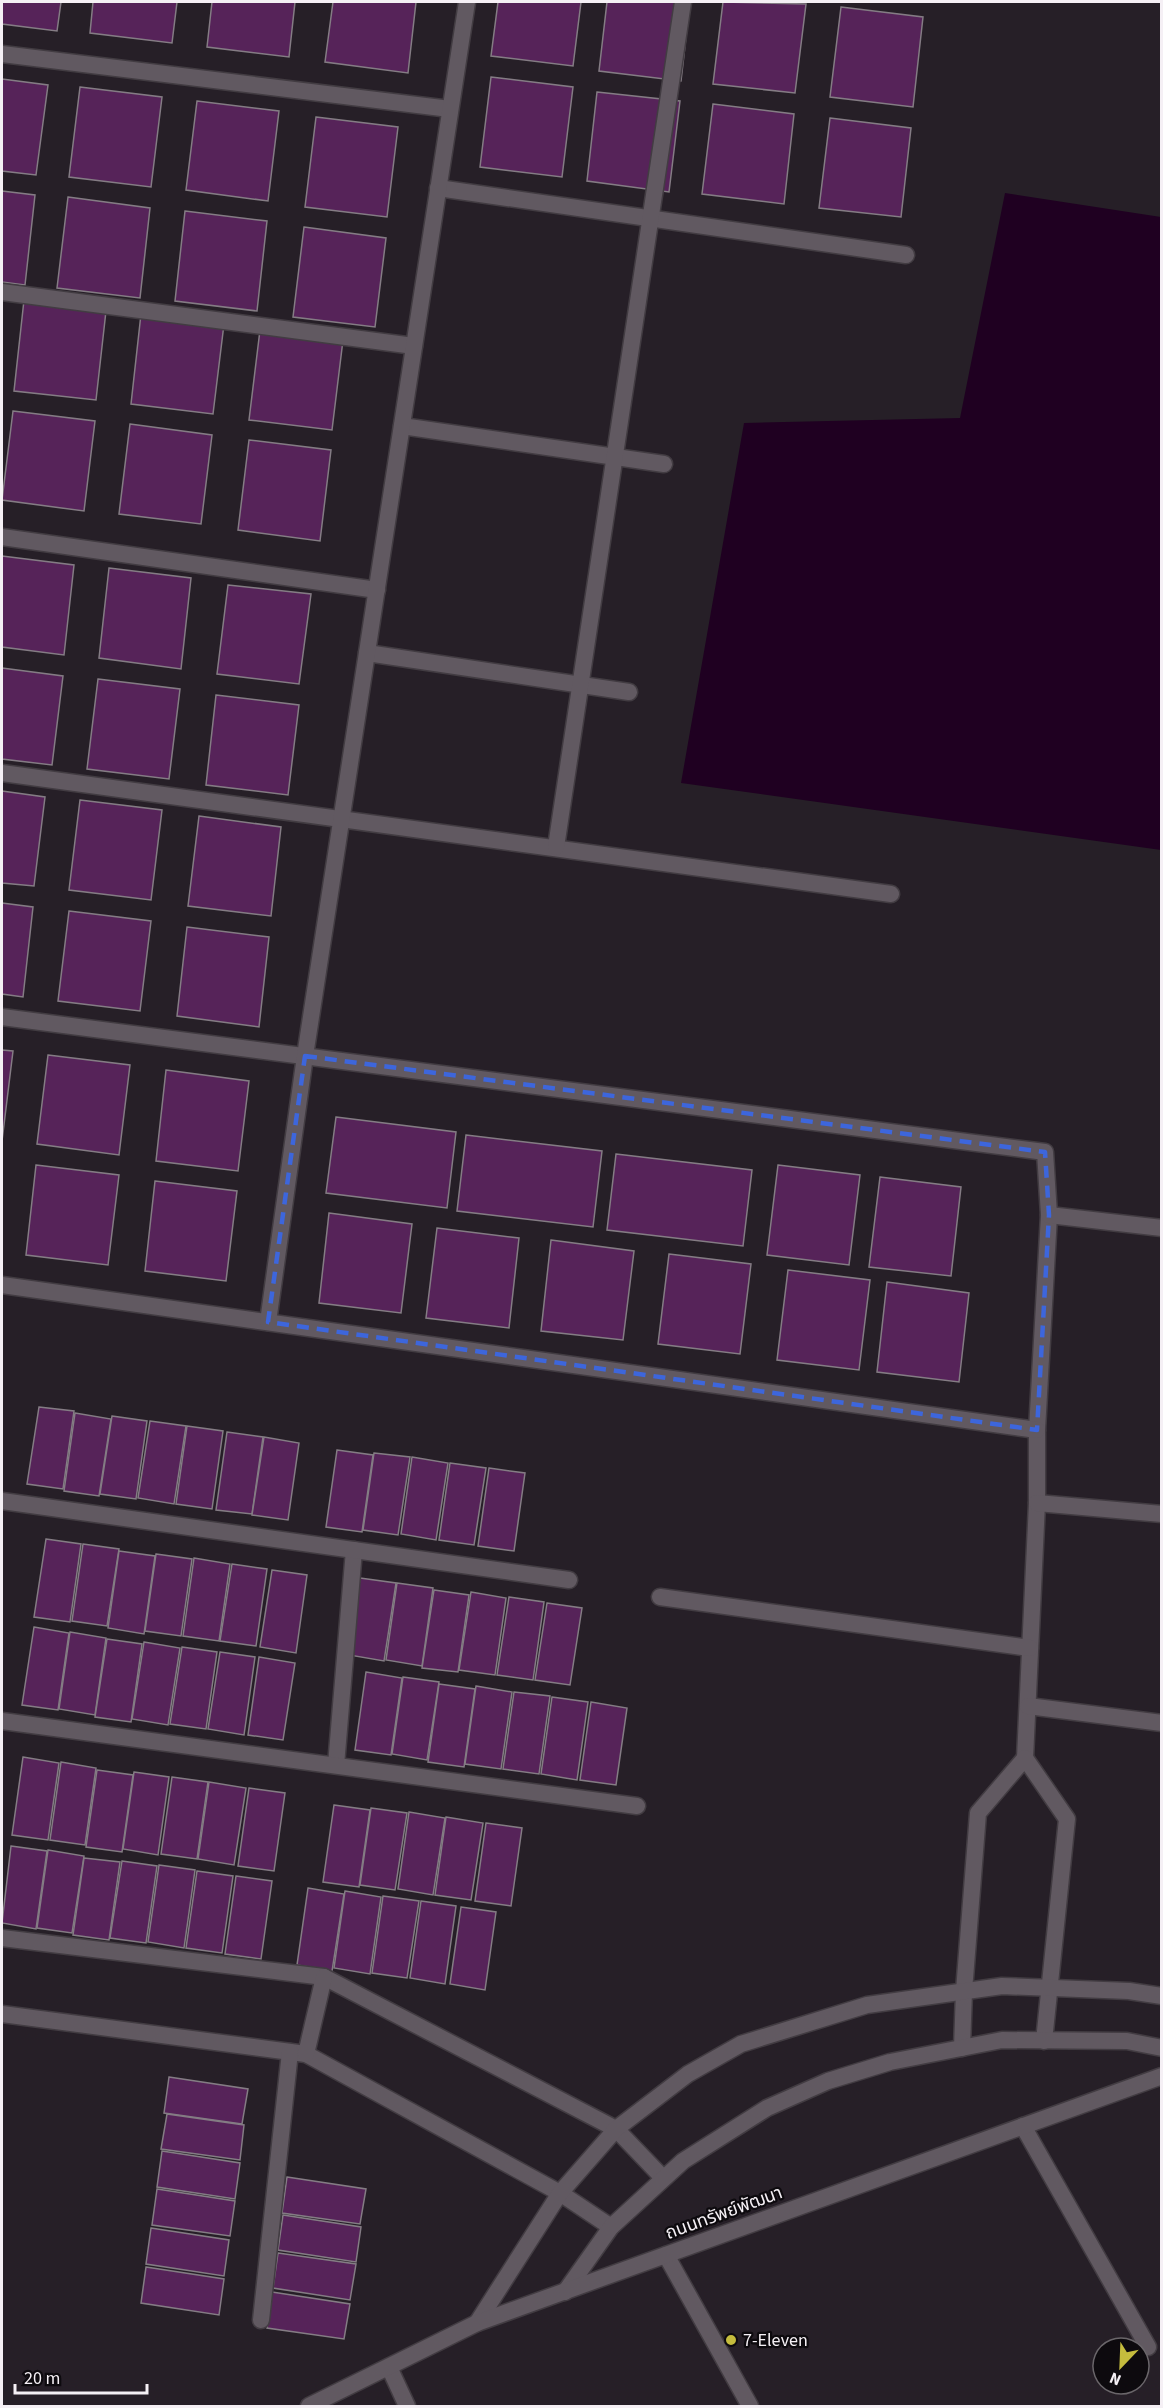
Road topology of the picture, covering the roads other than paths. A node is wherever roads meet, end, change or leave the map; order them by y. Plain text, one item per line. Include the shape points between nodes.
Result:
1 (467, 2) edge
2 (683, 2) edge
3 (2, 54) edge
4 (450, 109) junction
5 (438, 188) junction
6 (650, 218) junction
7 (906, 255) dead end
8 (2, 292) edge
9 (414, 346) junction
10 (402, 426) junction
11 (614, 457) junction
12 (664, 464) dead end
13 (2, 537) edge
14 (377, 590) junction
15 (367, 653) junction
16 (580, 685) junction
17 (629, 692) dead end
18 (2, 773) edge
19 (342, 818) junction
20 (556, 847) junction
21 (891, 894) dead end
22 (2, 1017) edge
23 (305, 1056) junction
24 (1049, 1215) junction
25 (1161, 1228) edge
26 (2, 1285) edge
27 (268, 1322) junction
28 (1037, 1430) junction
29 (2, 1501) edge
30 (1036, 1503) junction
31 (1161, 1514) edge
32 (354, 1550) junction
33 (568, 1580) dead end
34 (660, 1597) dead end
35 (1030, 1648) junction
36 (1028, 1706) junction
37 (2, 1721) edge
38 (1161, 1723) edge
39 (1025, 1758) junction
40 (336, 1765) junction
41 (637, 1806) dead end
42 (2, 1938) edge
43 (324, 1977) junction
44 (1051, 1988) junction
45 (964, 1991) junction
46 (1161, 1996) edge
47 (2, 2014) edge
48 (1044, 2040) junction
49 (962, 2048) junction
50 (1161, 2048) edge
51 (298, 2053) junction
52 (1161, 2076) edge
53 (1023, 2126) junction
54 (615, 2129) junction
55 (663, 2178) junction
56 (560, 2193) junction
57 (611, 2227) junction
58 (666, 2255) junction
59 (565, 2292) junction
60 (261, 2320) dead end
61 (477, 2323) junction
62 (1142, 2336) edge
63 (389, 2367) junction
64 (309, 2406) edge
65 (407, 2406) edge
66 (750, 2406) edge

1 - 4 street
2 - 6 street
3 - 4 street
4 - 5 street
5 - 6 street
5 - 9 street
6 - 7 street
6 - 11 street
8 - 9 street
9 - 10 street
10 - 11 street
10 - 14 street
11 - 12 street
11 - 16 street
13 - 14 street
14 - 15 street
15 - 16 street
15 - 19 street
16 - 17 street
16 - 20 street
18 - 19 street
19 - 20 street
19 - 23 street
20 - 21 street
22 - 23 street
23 - 24 street via 1045,1152
23 - 27 street
24 - 25 street
24 - 28 street
26 - 27 street
27 - 28 street
28 - 30 street
29 - 32 street
30 - 31 street
30 - 35 street
32 - 33 street
32 - 40 street
34 - 35 street
35 - 36 street
36 - 38 street
36 - 39 street
37 - 40 street
39 - 44 street via 1067,1819
39 - 45 street via 978,1813
40 - 41 street
42 - 43 street
43 - 51 street
43 - 54 street
44 - 45 street via 1002,1986
44 - 46 street
44 - 48 street
45 - 49 street
45 - 54 street via 867,2005 741,2044 688,2074
47 - 51 street
48 - 49 street via 1002,2040
48 - 50 street via 1127,2041
49 - 55 street via 890,2062 828,2081 767,2108
51 - 56 street
51 - 60 street
52 - 53 street, ถนนทรัพย์พัฒนา
53 - 58 street, ถนนทรัพย์พัฒนา
53 - 62 street
54 - 55 street
54 - 56 street
55 - 57 street
56 - 57 street
56 - 61 street
57 - 59 street
58 - 59 street, ถนนทรัพย์พัฒนา
58 - 66 street
59 - 61 street, ถนนทรัพย์พัฒนา
61 - 63 street, ถนนทรัพย์พัฒนา
63 - 64 street, ถนนทรัพย์พัฒนา
63 - 65 street

